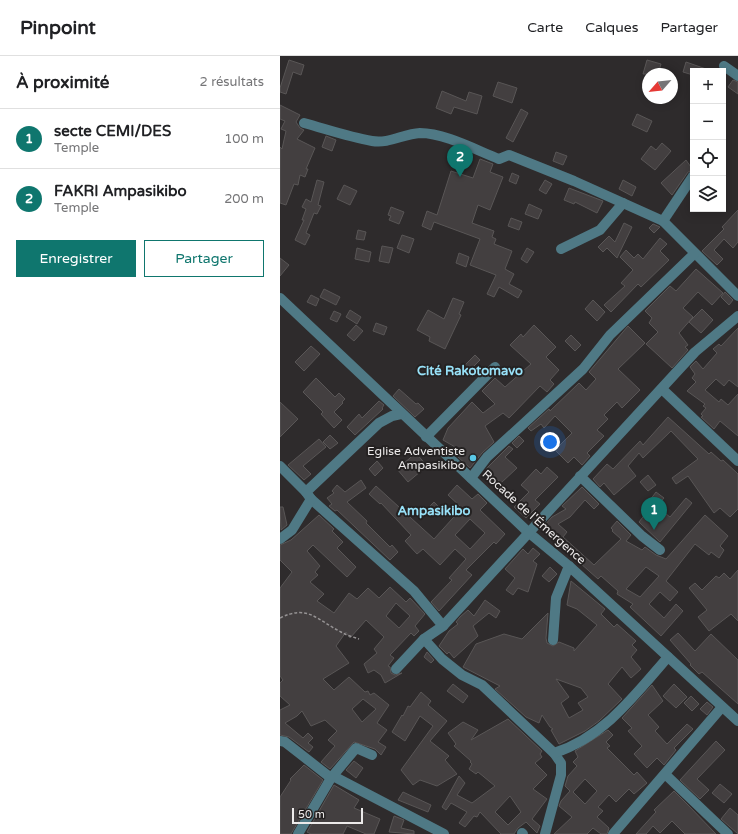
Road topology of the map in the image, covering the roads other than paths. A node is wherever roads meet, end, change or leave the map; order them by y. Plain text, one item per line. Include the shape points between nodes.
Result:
1 (724, 64) edge
2 (738, 76) edge
3 (304, 123) dead end
4 (690, 180) edge
5 (623, 203) junction
6 (663, 221) junction
7 (561, 249) dead end
8 (694, 254) junction
9 (738, 296) edge
10 (280, 298) edge
11 (738, 316) edge
12 (495, 367) dead end
13 (662, 388) junction
14 (401, 414) junction
15 (426, 437) junction
16 (738, 461) edge
17 (280, 466) edge
18 (580, 476) junction
19 (471, 478) junction
20 (309, 495) junction
21 (528, 532) junction
22 (280, 539) edge
23 (660, 550) dead end
24 (569, 566) junction
25 (443, 626) junction
26 (424, 639) junction
27 (553, 640) dead end
28 (668, 657) junction
29 (396, 670) dead end
30 (722, 707) junction
31 (738, 721) edge
32 (280, 741) edge
33 (554, 753) junction
34 (372, 755) dead end
35 (666, 775) junction
36 (332, 777) junction
37 (298, 834) edge
38 (444, 834) edge
39 (545, 834) edge
40 (613, 834) edge
41 (728, 834) edge

1 - 2 street
3 - 5 street via 372,141 386,142 406,134 423,133 450,139 499,159 509,155
4 - 6 street
5 - 6 street
5 - 7 street via 600,230
6 - 8 street
8 - 9 street
8 - 19 street via 610,335 570,383 487,458
10 - 14 street, Rocade de l'Émergence
11 - 13 street via 695,352
12 - 15 street
13 - 16 street
13 - 18 street
14 - 15 street, Rocade de l'Émergence
14 - 20 street via 379,423
15 - 19 street, Rocade de l'Émergence
17 - 20 street
18 - 21 street
18 - 23 street
19 - 21 street, Rocade de l'Émergence
20 - 22 street via 292,530
20 - 25 street via 414,591
21 - 24 street, Rocade de l'Émergence
21 - 25 street
24 - 27 street via 556,598
24 - 28 street, Rocade de l'Émergence
25 - 26 street
26 - 29 street
26 - 33 street via 442,659 462,675 482,685
28 - 30 street, Rocade de l'Émergence
28 - 33 street via 619,714 592,735
30 - 31 street, Rocade de l'Émergence
30 - 35 street
32 - 36 street via 285,742
33 - 39 street via 561,763 561,775
34 - 36 street via 356,748
35 - 40 street
35 - 41 street
36 - 37 street
36 - 38 street

